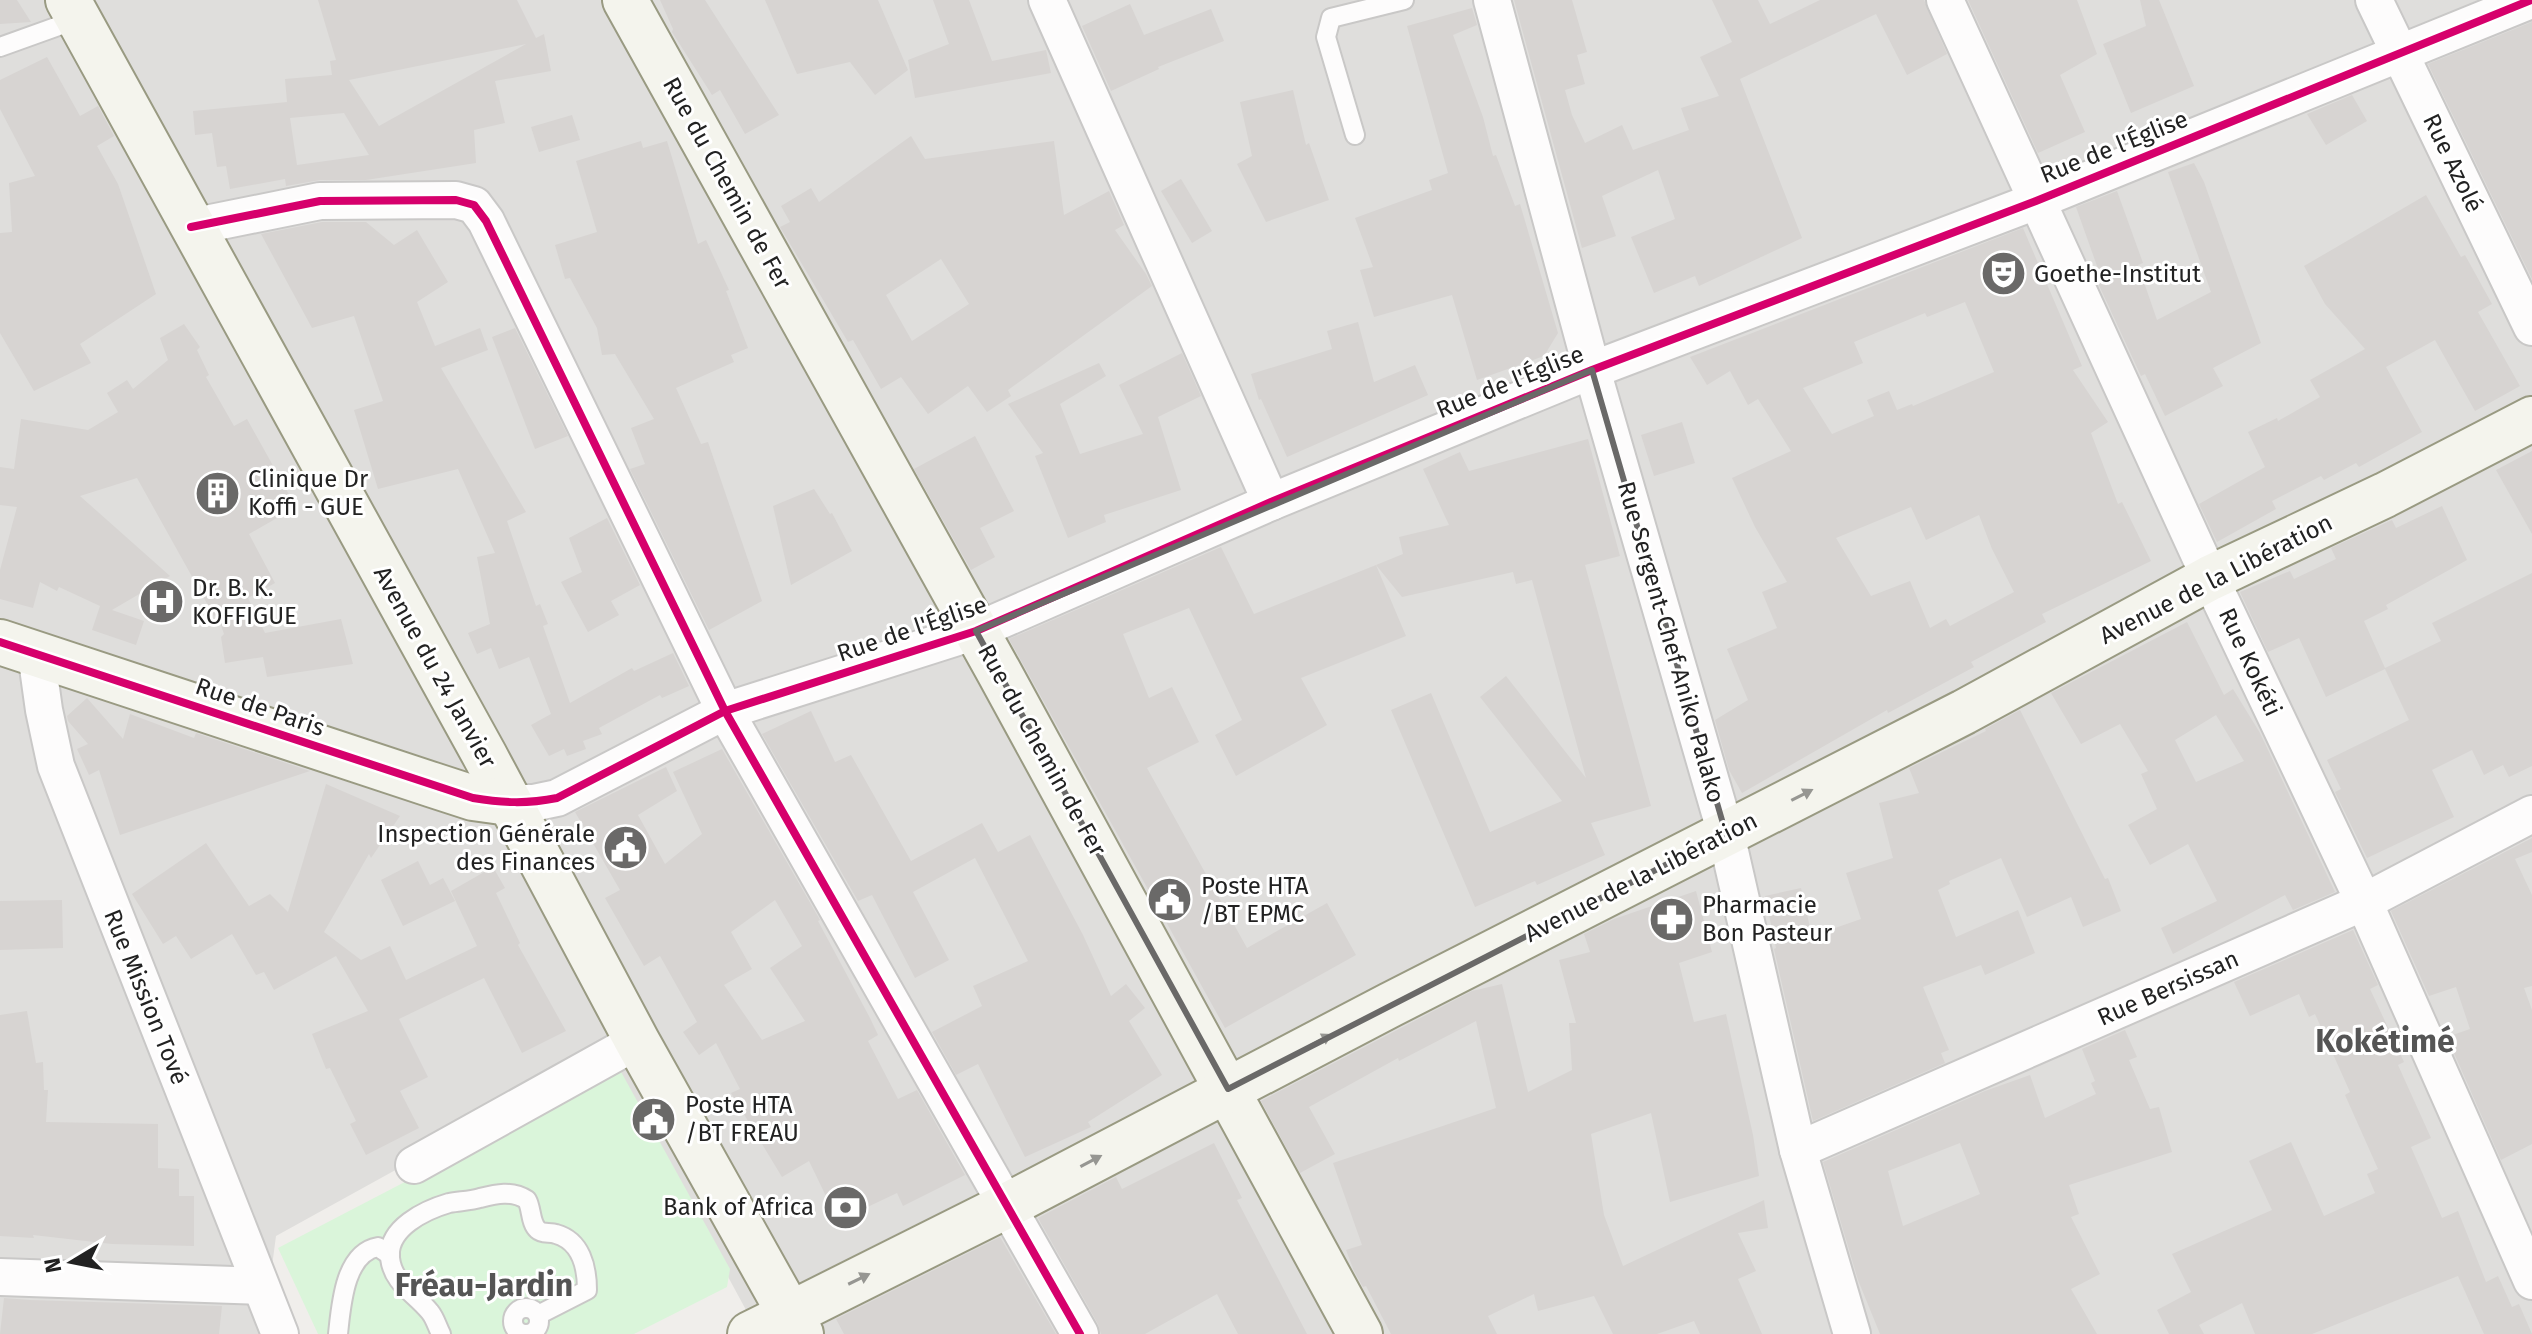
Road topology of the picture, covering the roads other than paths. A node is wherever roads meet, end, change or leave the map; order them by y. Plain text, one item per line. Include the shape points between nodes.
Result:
1 (625, 0) edge
2 (1047, 0) edge
3 (1404, 0) edge
4 (1492, 0) edge
5 (1945, 0) edge
6 (2374, 0) edge
7 (2531, 0) edge
8 (73, 10) edge
9 (0, 47) edge
10 (2399, 52) junction
11 (1355, 135) dead end
12 (2036, 201) junction
13 (191, 227) junction
14 (2532, 327) edge
15 (1592, 370) junction
16 (2532, 419) edge
17 (1271, 502) junction
18 (2210, 578) junction
19 (976, 631) junction
20 (18, 648) edge
21 (725, 711) junction
22 (509, 803) junction
23 (2532, 814) edge
24 (1726, 834) junction
25 (2364, 902) junction
26 (637, 1041) junction
27 (1228, 1089) junction
28 (1798, 1150) junction
29 (414, 1165) dead end
30 (1006, 1206) junction
31 (390, 1255) junction
32 (0, 1277) edge
33 (2532, 1281) edge
34 (260, 1286) junction
35 (795, 1324) edge
36 (525, 1328) edge
37 (280, 1334) edge
38 (338, 1334) edge
39 (441, 1334) edge
40 (750, 1334) edge
41 (1080, 1334) edge
42 (1360, 1334) edge
43 (1852, 1334) edge

1 - 19 street, Rue du Chemin de Fer
2 - 17 street
3 - 11 lane via 1331,18 1326,37
4 - 15 street, Rue Sergent-Chef Aniko Palako
5 - 12 street, Rue Kokéti
6 - 10 street, Rue Azolé
7 - 10 street, Rue de l'Église
8 - 9 lane
8 - 13 street, Avenue du 24 Janvier
10 - 12 street, Rue de l'Église
10 - 14 street, Rue Azolé
12 - 15 street, Rue de l'Église
12 - 18 street, Rue Kokéti
13 - 21 street via 320,201 456,200 474,205
13 - 22 street, Avenue du 24 Janvier
15 - 17 street, Rue de l'Église
15 - 24 street, Rue Sergent-Chef Aniko Palako
16 - 18 street, Avenue de la Libération
17 - 19 street, Rue de l'Église
24 -> 18 street, Avenue de la Libération
18 - 25 street, Rue Kokéti
19 - 21 street, Rue de l'Église
19 - 27 street, Rue du Chemin de Fer
20 - 22 street, Rue de Paris via 473,798
20 - 34 street, Rue Mission Tové via 44,710 56,766
21 - 22 street, Rue de l'Église via 557,798
21 - 30 street
22 - 26 street, Avenue du 24 Janvier
23 - 25 street, Rue Bersissan
27 -> 24 street, Avenue de la Libération
24 - 28 street, Rue Sergent-Chef Aniko Palako
25 - 28 street, Rue Bersissan
25 - 33 street, Rue Kokéti
26 - 29 street
26 - 35 street, Avenue du 24 Janvier
30 -> 27 street, Avenue de la Libération
27 - 42 street, Rue du Chemin de Fer
28 - 43 street, Rue Sergent-Chef Aniko Palako
35 -> 30 street, Avenue de la Libération
30 - 41 street
31 - 36 lane via 403,1226 433,1210 494,1194 522,1196 536,1229 560,1235 577,1247 587,1280 587,1290
31 - 38 lane via 378,1247 360,1258 344,1292
31 - 39 lane via 398,1281 433,1315
32 - 34 street
34 - 37 street, Rue Mission Tové
35 - 40 street, Avenue de la Libération

